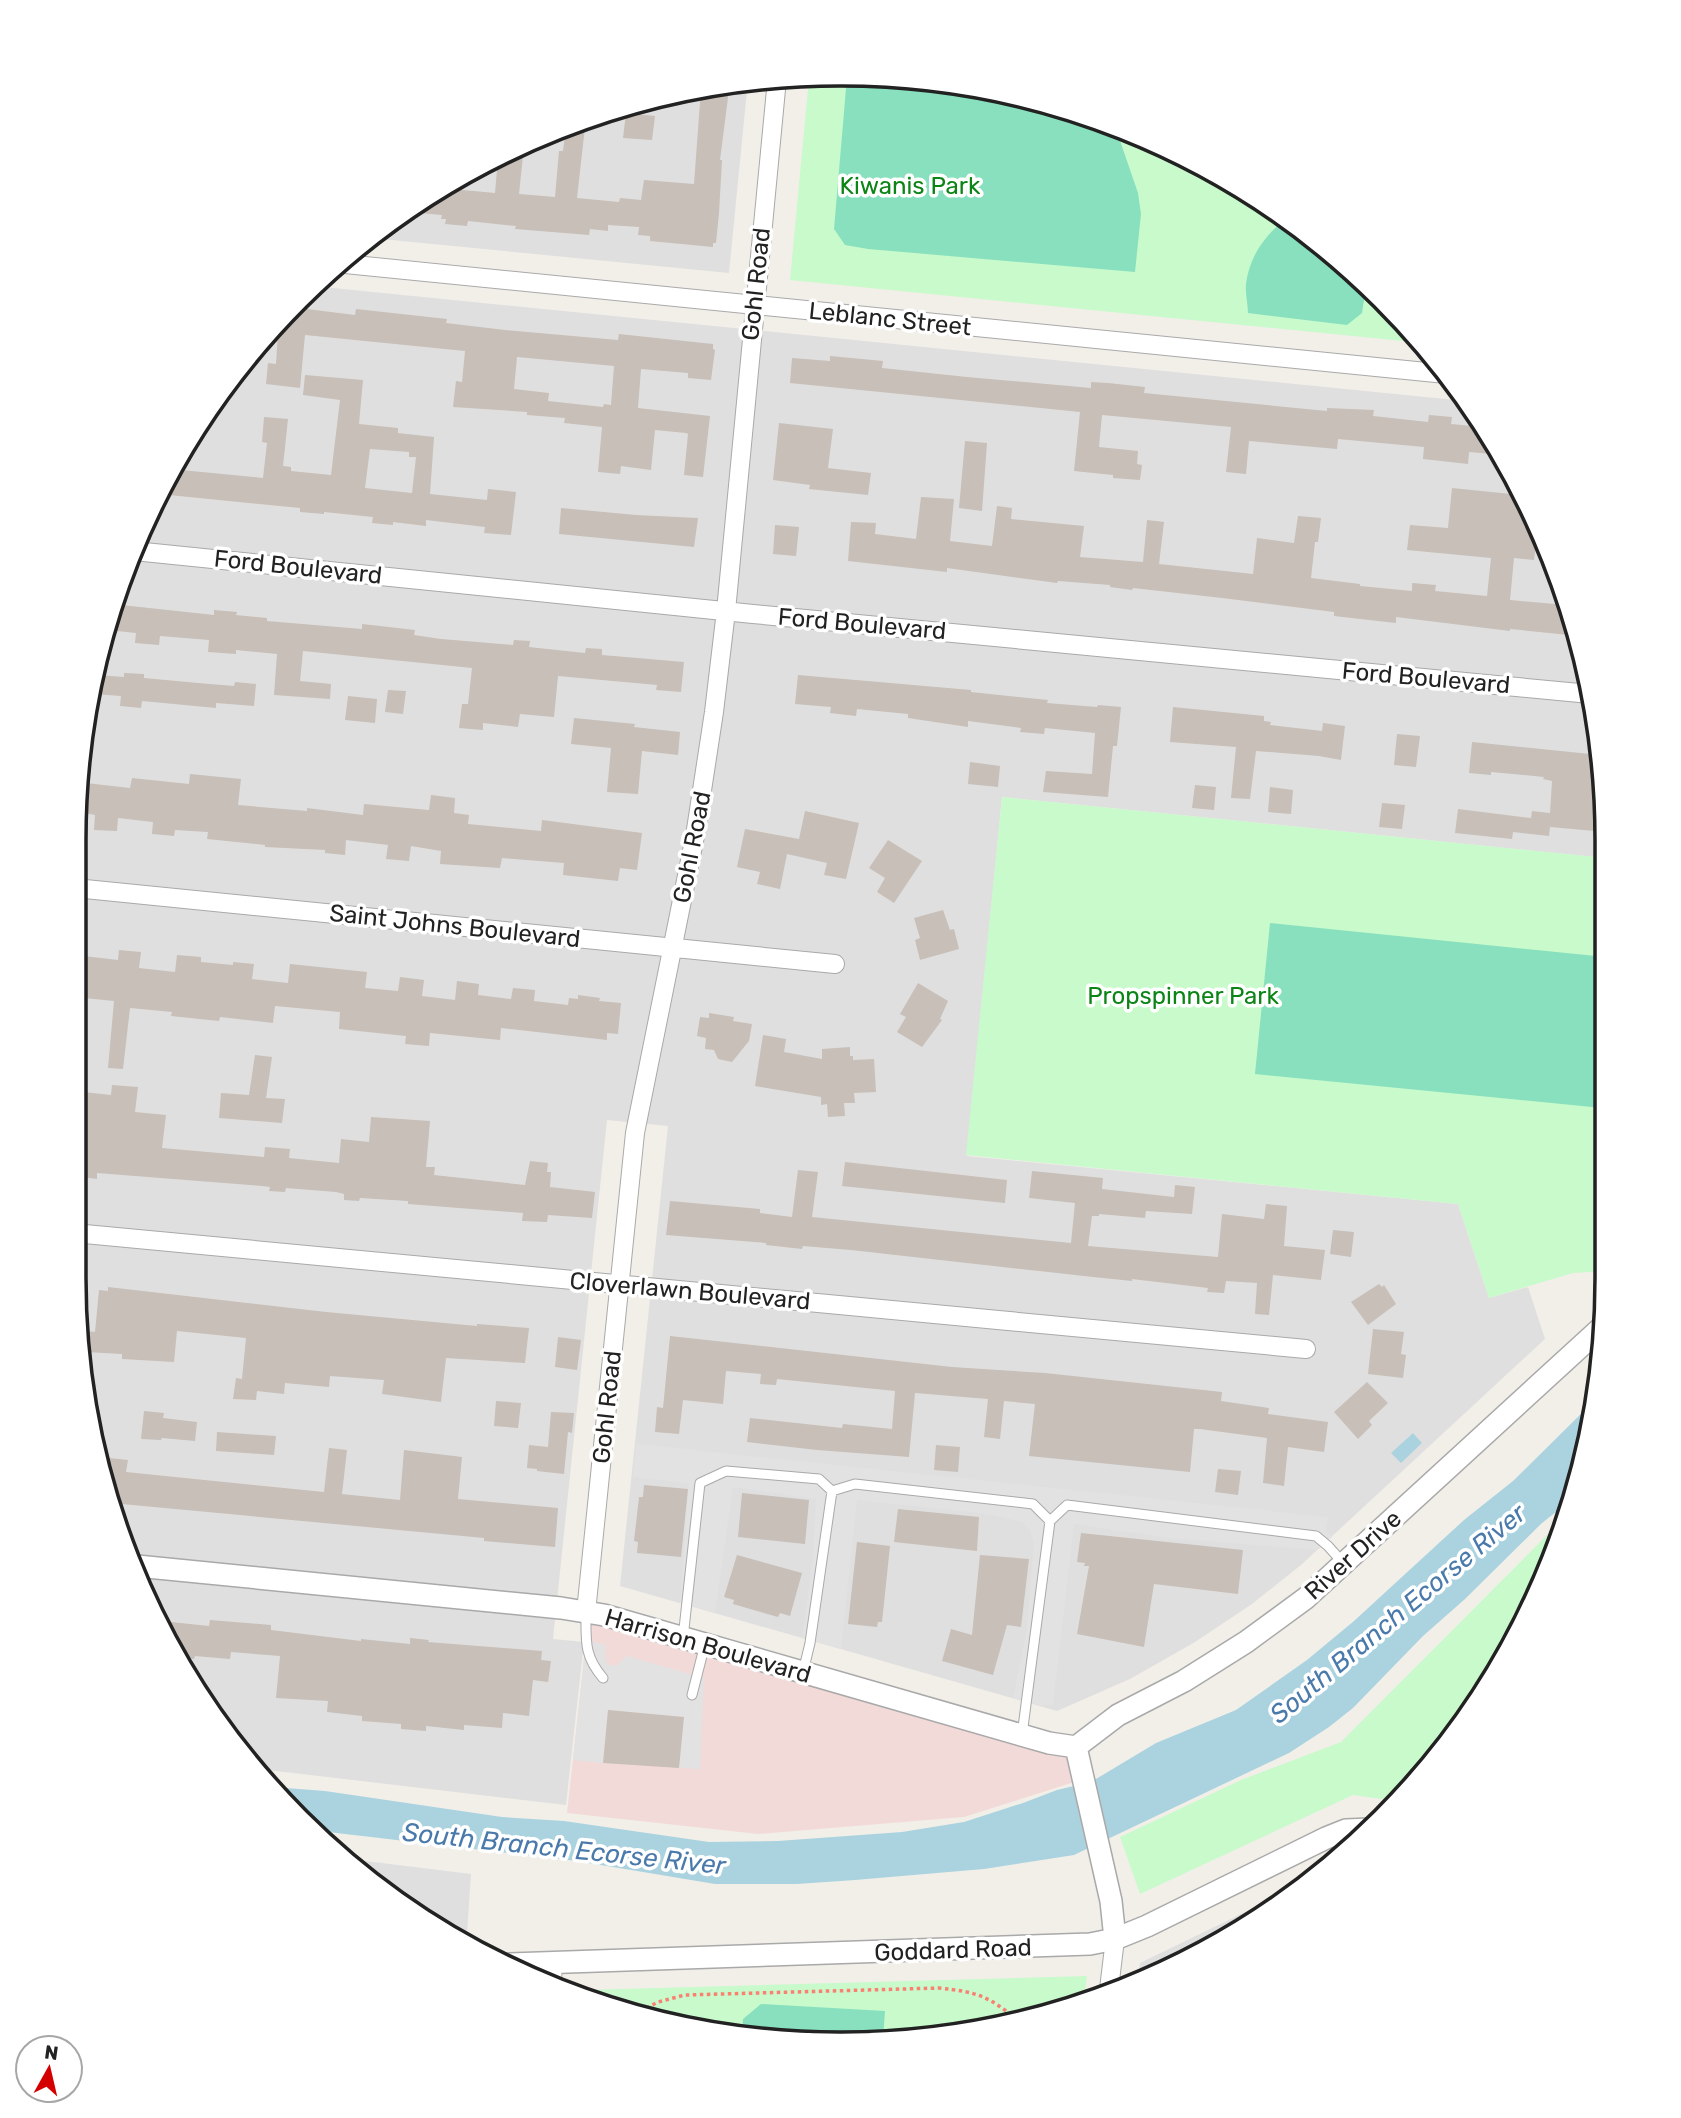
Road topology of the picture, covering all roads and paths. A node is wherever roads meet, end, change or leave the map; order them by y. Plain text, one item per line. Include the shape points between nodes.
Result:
1 (776, 89) edge
2 (353, 265) edge
3 (754, 305) junction
4 (1432, 373) edge
5 (143, 552) edge
6 (726, 611) junction
7 (1581, 693) edge
8 (86, 889) edge
9 (671, 948) junction
10 (835, 964) dead end
11 (86, 1234) edge
12 (620, 1284) junction
13 (1593, 1335) edge
14 (1306, 1349) dead end
15 (832, 1491) junction
16 (1050, 1521) junction
17 (1345, 1564) junction
18 (143, 1567) edge
19 (586, 1612) junction
20 (682, 1638) junction
21 (705, 1644) junction
22 (803, 1672) junction
23 (603, 1678) dead end
24 (692, 1695) dead end
25 (1022, 1735) junction
26 (1076, 1747) junction
27 (1354, 1830) edge
28 (1115, 1939) junction
29 (552, 1972) edge
30 (1110, 1982) edge
31 (648, 2008) edge
32 (1009, 2013) edge

1 - 3 street, Gohl Road
2 - 3 street, Leblanc Street
3 - 4 street, Leblanc Street
3 - 6 street, Gohl Road
5 - 6 street, Ford Boulevard
6 - 7 street, Ford Boulevard
6 - 9 street, Gohl Road via 705,783
8 - 9 street, Saint Johns Boulevard
9 - 10 street, Saint Johns Boulevard
9 - 12 street, Gohl Road via 635,1133
11 - 12 street, Cloverlawn Boulevard
12 - 14 street, Cloverlawn Boulevard
12 - 19 street, Gohl Road
13 - 17 street, River Drive
15 - 16 lane via 855,1484 1033,1504
15 - 20 lane via 819,1479 726,1471 701,1483
15 - 22 lane
16 - 17 lane via 1068,1505 1316,1536
16 - 25 lane
17 - 26 street, River Drive via 1246,1642 1118,1715
18 - 19 street, Harrison Boulevard
19 - 20 street, Harrison Boulevard
19 - 23 lane via 592,1665
20 - 21 street, Harrison Boulevard
21 - 22 street, Harrison Boulevard
21 - 24 lane
22 - 25 street, Harrison Boulevard
25 - 26 street, Harrison Boulevard
26 - 28 street via 1111,1901
27 - 28 street, Goddard Road via 1325,1838
28 - 29 street, Goddard Road via 1069,1947
28 - 30 street
31 - 32 path via 685,1996 939,1987 972,1991

